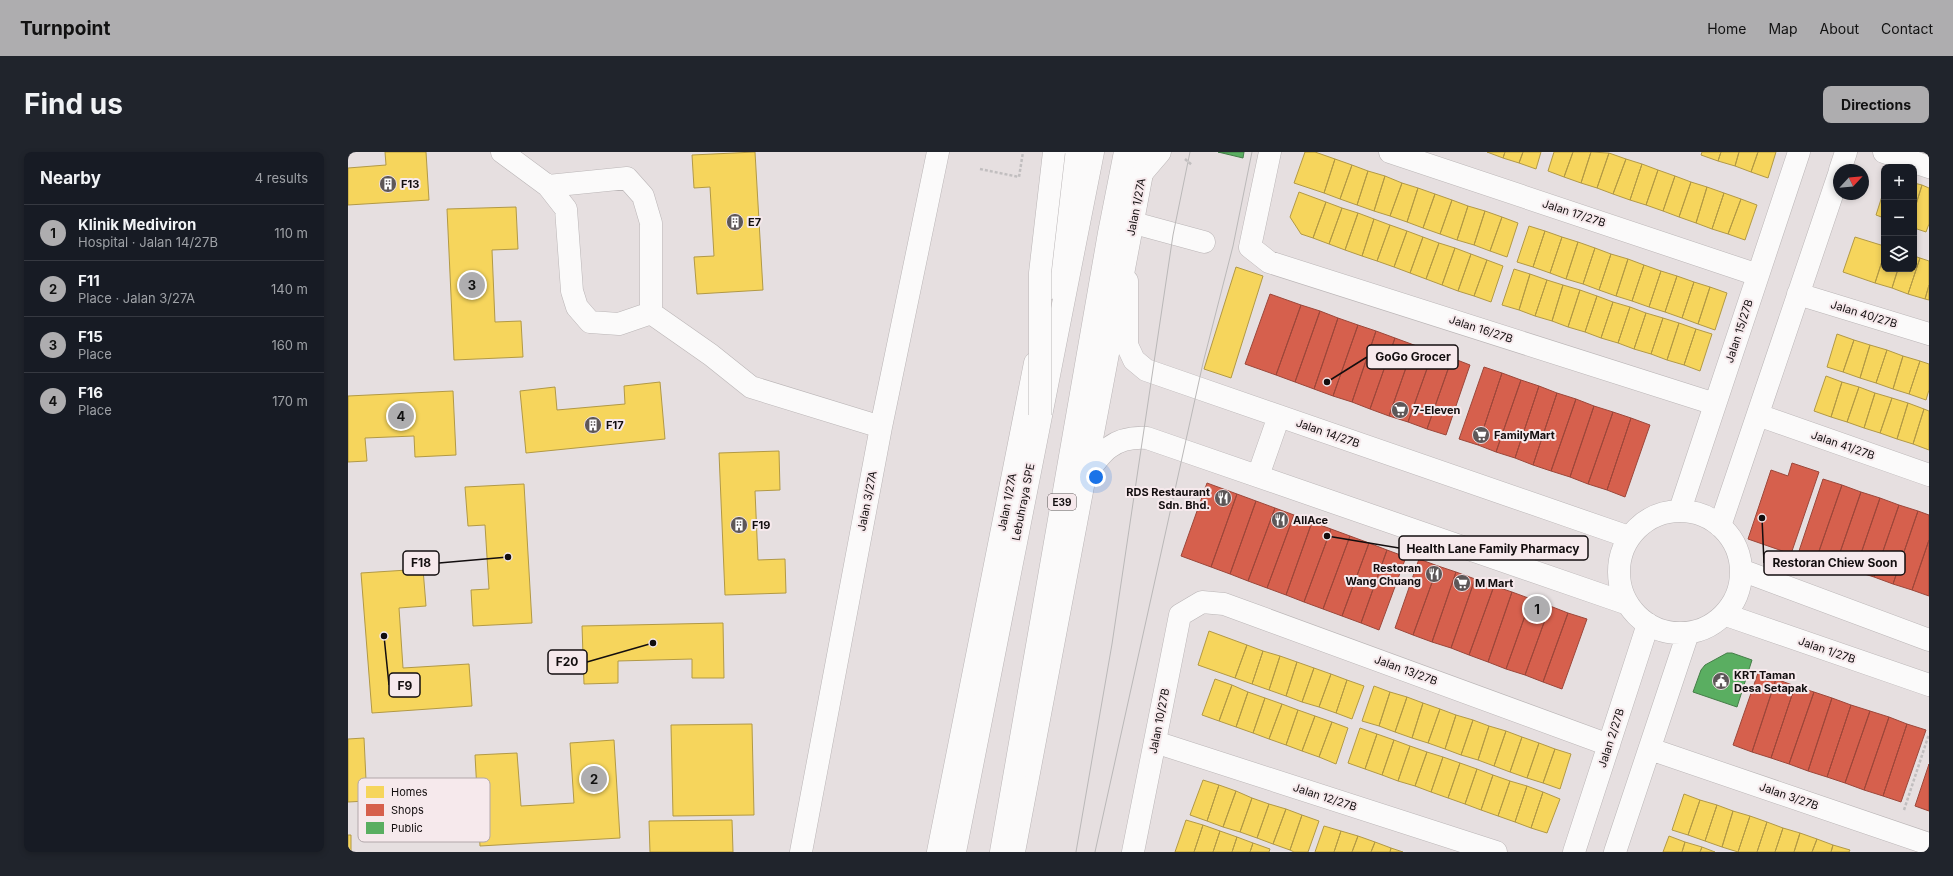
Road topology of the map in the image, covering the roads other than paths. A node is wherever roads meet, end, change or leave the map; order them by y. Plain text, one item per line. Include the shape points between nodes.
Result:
1 (502, 152) edge
2 (938, 152) edge
3 (1054, 152) edge
4 (1076, 152) edge
5 (1093, 152) edge
6 (1125, 152) edge
7 (1160, 152) edge
8 (1270, 152) edge
9 (1390, 152) edge
10 (1799, 152) edge
11 (1846, 152) edge
12 (1884, 152) edge
13 (1144, 162) edge
14 (1842, 164) edge
15 (1929, 167) edge
16 (548, 186) junction
17 (1833, 192) edge
18 (1134, 223) junction
19 (1204, 242) dead end
20 (1127, 251) junction
21 (1758, 275) junction
22 (1798, 294) junction
23 (651, 313) junction
24 (1929, 334) edge
25 (1715, 404) junction
26 (1040, 415) junction
27 (1758, 415) junction
28 (1279, 416) junction
29 (881, 427) junction
30 (1929, 475) edge
31 (1258, 476) junction
32 (1084, 478) junction
33 (1680, 510) junction
34 (1720, 526) junction
35 (1629, 538) junction
36 (1741, 570) junction
37 (1202, 602) joint
38 (1628, 604) junction
39 (1726, 615) junction
40 (1648, 624) junction
41 (1688, 633) junction
42 (1929, 640) edge
43 (1929, 685) edge
44 (1155, 742) junction
45 (1609, 745) junction
46 (1650, 749) junction
47 (1929, 844) edge
48 (801, 852) edge
49 (938, 852) edge
50 (955, 852) edge
51 (1001, 852) edge
52 (1014, 852) edge
53 (1133, 852) edge
54 (1496, 852) edge
55 (1574, 852) edge
56 (1615, 852) edge

1 - 16 main road
2 - 29 main road, Jalan 3/27A
3 - 26 main road, bridge via 1040,273
4 - 49 main road, Jalan 1/27A via 1046,288 1043,323
5 - 26 main road, Lebuhraya SPE, bridge
6 - 51 main road, E39
7 - 13 main road
8 - 25 main road, Jalan 16/27B via 1250,247 1269,262
9 - 21 main road, Jalan 17/27B
10 - 21 main road, Jalan 15/27B
11 - 14 main road
12 - 15 main road
13 - 18 main road, Jalan 1/27A
16 - 23 main road via 566,209 572,291 577,307 590,322 619,324
16 - 23 main road via 627,178 643,196 651,223
17 - 22 main road
18 - 19 main road
18 - 20 main road, Jalan 1/27A
20 - 28 main road, Jalan 14/27B via 1127,345 1134,360 1146,370
20 - 32 main road, Jalan 1/27A
21 - 25 main road, Jalan 15/27B
22 - 24 main road, Jalan 40/27B
22 - 27 main road
23 - 29 main road via 751,387
25 - 33 main road, Jalan 15/27B
26 - 50 main road, Lebuhraya SPE
27 - 30 main road, Jalan 41/27B
27 - 34 main road
28 - 31 main road
28 - 35 main road, Jalan 14/27B
29 - 48 main road, Jalan 3/27A
31 - 32 main road via 1147,438 1133,437 1110,446 1099,455
31 - 38 main road
32 - 52 main road, Jalan 1/27A
33 - 34 main road via 1694,512
33 - 35 main road via 1660,513 1642,523
34 - 36 main road via 1731,539 1738,554
35 - 38 main road via 1621,554 1618,572
36 - 39 main road via 1739,586
36 - 42 main road
37 - 44 main road, Jalan 10/27B via 1180,615
37 - 45 main road, Jalan 13/27B via 1224,604
38 - 40 main road
39 - 41 main road
39 - 43 main road, Jalan 1/27B
40 - 41 main road via 1665,631
40 - 45 main road, Jalan 2/27B
41 - 46 main road
44 - 53 main road, Jalan 10/27B
44 - 54 main road, Jalan 12/27B
45 - 55 main road, Jalan 2/27B
46 - 47 main road, Jalan 3/27B
46 - 56 main road

